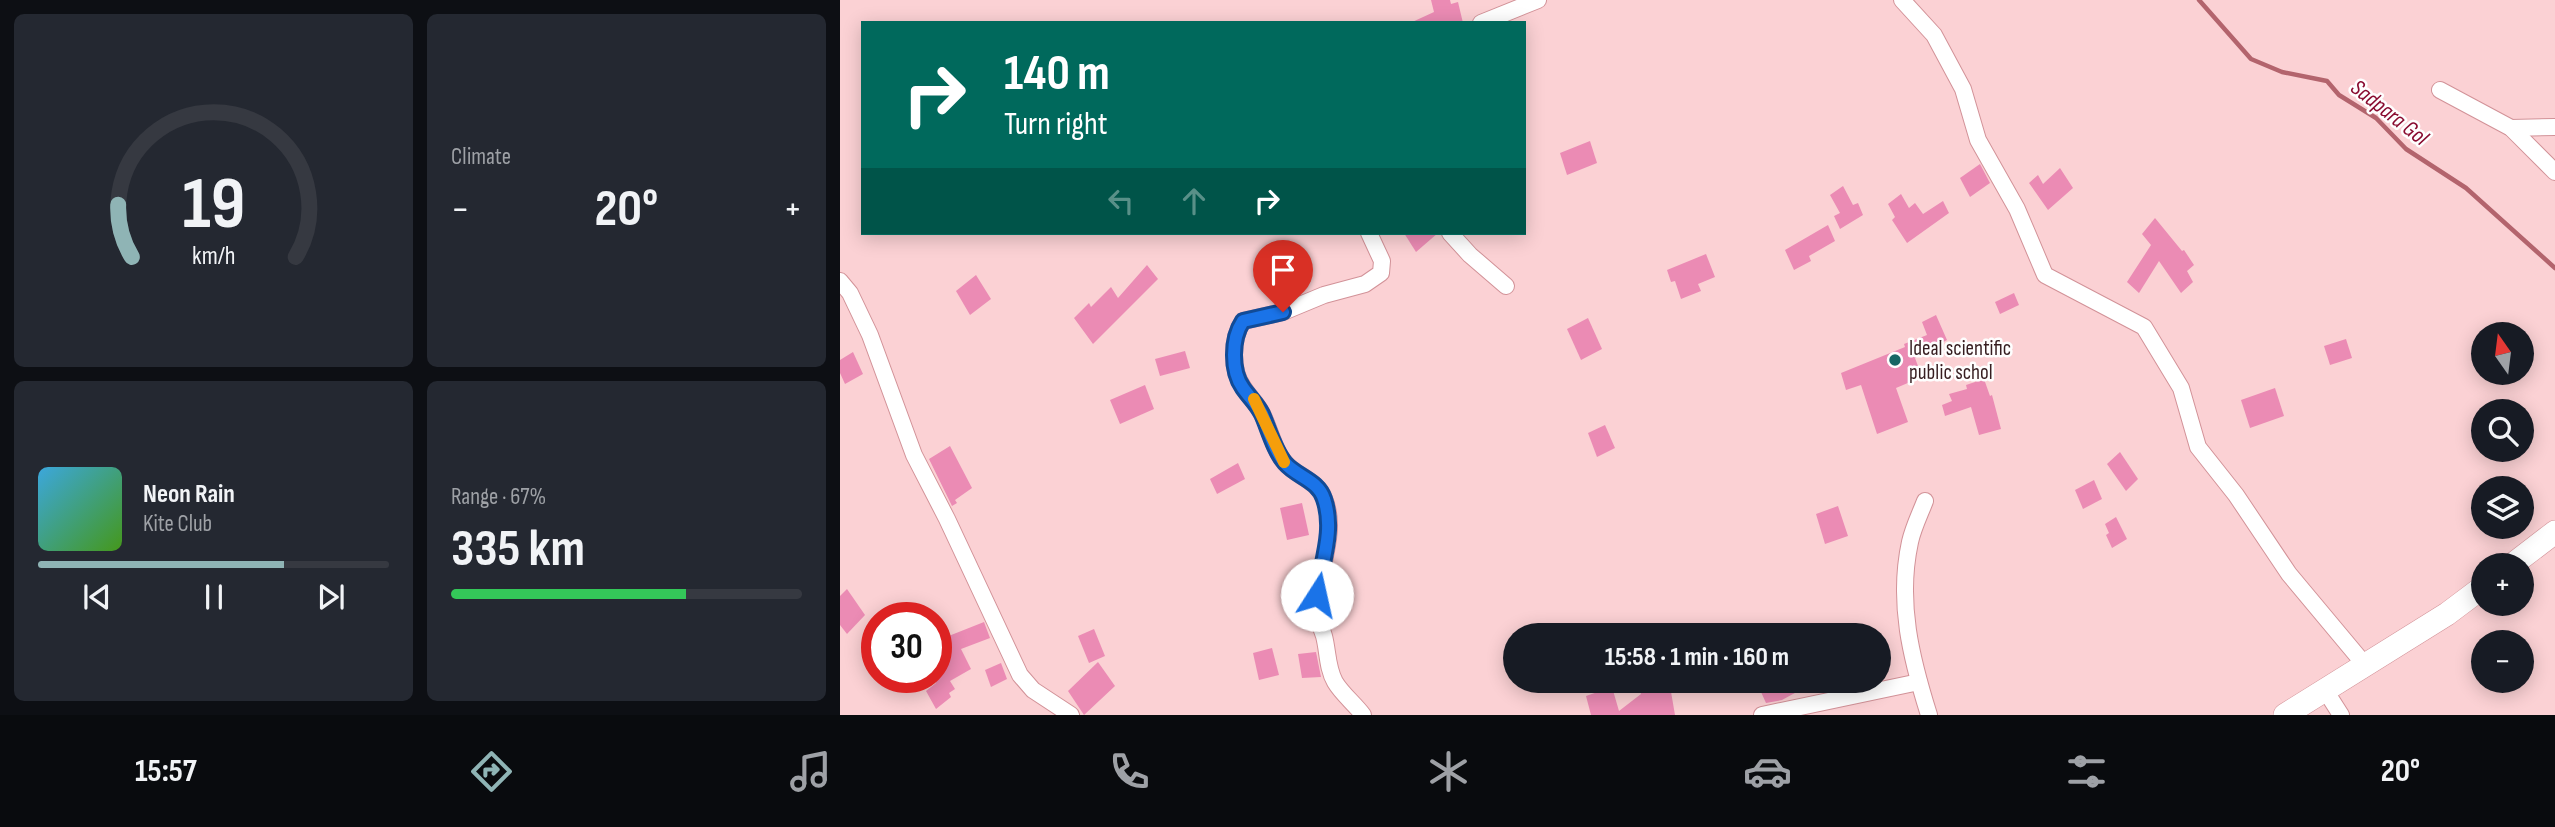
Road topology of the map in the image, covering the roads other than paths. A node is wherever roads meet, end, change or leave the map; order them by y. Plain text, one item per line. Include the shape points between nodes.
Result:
1 (1538, 0) edge
2 (1902, 0) edge
3 (1486, 21) edge
4 (2440, 89) dead end
5 (2555, 127) edge
6 (2511, 128) junction
7 (2555, 172) edge
8 (1370, 235) edge
9 (1452, 235) edge
10 (840, 281) edge
11 (1506, 286) dead end
12 (1925, 501) dead end
13 (2555, 532) edge
14 (2528, 553) edge
15 (2471, 596) edge
16 (2365, 666) junction
17 (1919, 682) junction
18 (2325, 690) junction
19 (1071, 715) edge
20 (1363, 715) edge
21 (1762, 715) edge
22 (1929, 715) edge
23 (2284, 715) edge
24 (2341, 715) edge

1 - 3 street
2 - 16 street via 1934,35 1963,89 1978,140 2017,209 2045,275 2144,327 2181,388 2198,447 2289,574
4 - 6 street
5 - 6 street
6 - 7 street
8 - 20 street via 1382,261 1381,273 1374,279 1283,312 1243,321 1234,349 1243,388 1256,401 1285,464 1314,484 1326,502 1329,531 1315,609 1336,684
9 - 11 street
10 - 19 street via 870,335 914,455 1020,675 1033,690
12 - 17 street via 1910,541 1905,601
13 - 14 main road
15 - 16 main road
16 - 18 main road
17 - 21 street
17 - 22 street
18 - 23 main road
18 - 24 street

